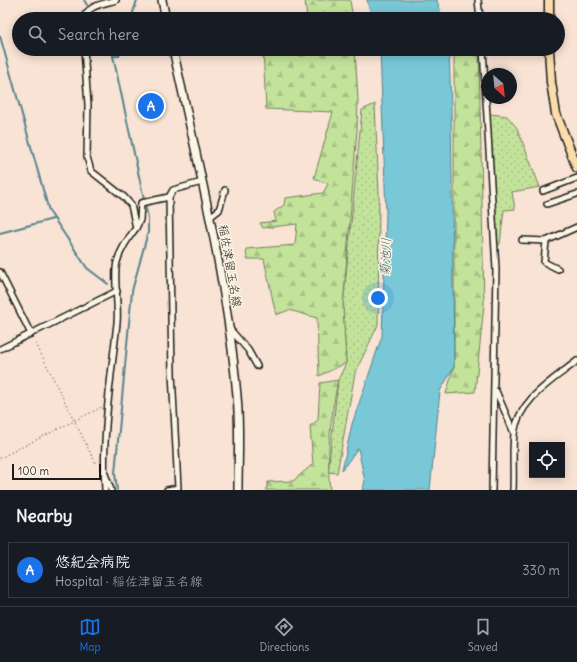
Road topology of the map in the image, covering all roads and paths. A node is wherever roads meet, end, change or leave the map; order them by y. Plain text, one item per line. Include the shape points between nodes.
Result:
1 (116, 0) edge
2 (162, 0) edge
3 (478, 0) edge
4 (549, 0) edge
5 (85, 12) edge
6 (165, 12) edge
7 (479, 12) edge
8 (549, 12) edge
9 (85, 56) edge
10 (174, 56) edge
11 (483, 56) edge
12 (549, 56) edge
13 (577, 168) edge
14 (577, 178) edge
15 (202, 182) junction
16 (225, 190) dead end
17 (543, 191) dead end
18 (577, 194) edge
19 (169, 197) junction
20 (547, 204) dead end
21 (210, 217) junction
22 (577, 227) edge
23 (136, 228) junction
24 (522, 240) dead end
25 (546, 241) junction
26 (558, 270) dead end
27 (0, 272) edge
28 (117, 291) junction
29 (229, 327) junction
30 (31, 334) junction
31 (0, 349) edge
32 (577, 361) edge
33 (257, 366) dead end
34 (494, 388) junction
35 (109, 406) junction
36 (75, 421) junction
37 (514, 433) junction
38 (0, 458) edge
39 (96, 464) dead end
40 (104, 472) junction
41 (105, 490) edge
42 (111, 490) edge
43 (167, 490) edge
44 (238, 490) edge
45 (492, 490) edge
46 (513, 490) edge

1 - 5 street via 94,6
2 - 6 main road
3 - 7 street
4 - 8 main road
9 - 23 street via 88,104 87,157 91,170 131,205
10 - 15 main road, 稲佐津留玉名線
11 - 34 street via 496,269
12 - 13 main road via 556,114
14 - 17 street
15 - 19 street via 173,190
15 - 21 main road, 稲佐津留玉名線
16 - 21 street via 219,210
18 - 20 street
19 - 23 street via 141,203 140,220
19 - 43 street via 172,373 178,488
21 - 29 main road, 稲佐津留玉名線
22 - 25 street
23 - 28 street via 117,261
24 - 25 street
25 - 26 street via 544,262
27 - 30 street
28 - 30 street
28 - 35 street via 117,322
29 - 33 street via 248,350
29 - 44 main road, 稲佐津留玉名線 via 238,397
30 - 31 street
30 - 36 path
32 - 37 street via 532,398 522,411
34 - 37 street
34 - 45 street
35 - 36 path
35 - 40 street
36 - 38 path
36 - 39 path
37 - 46 street
40 - 41 street
40 - 42 street

